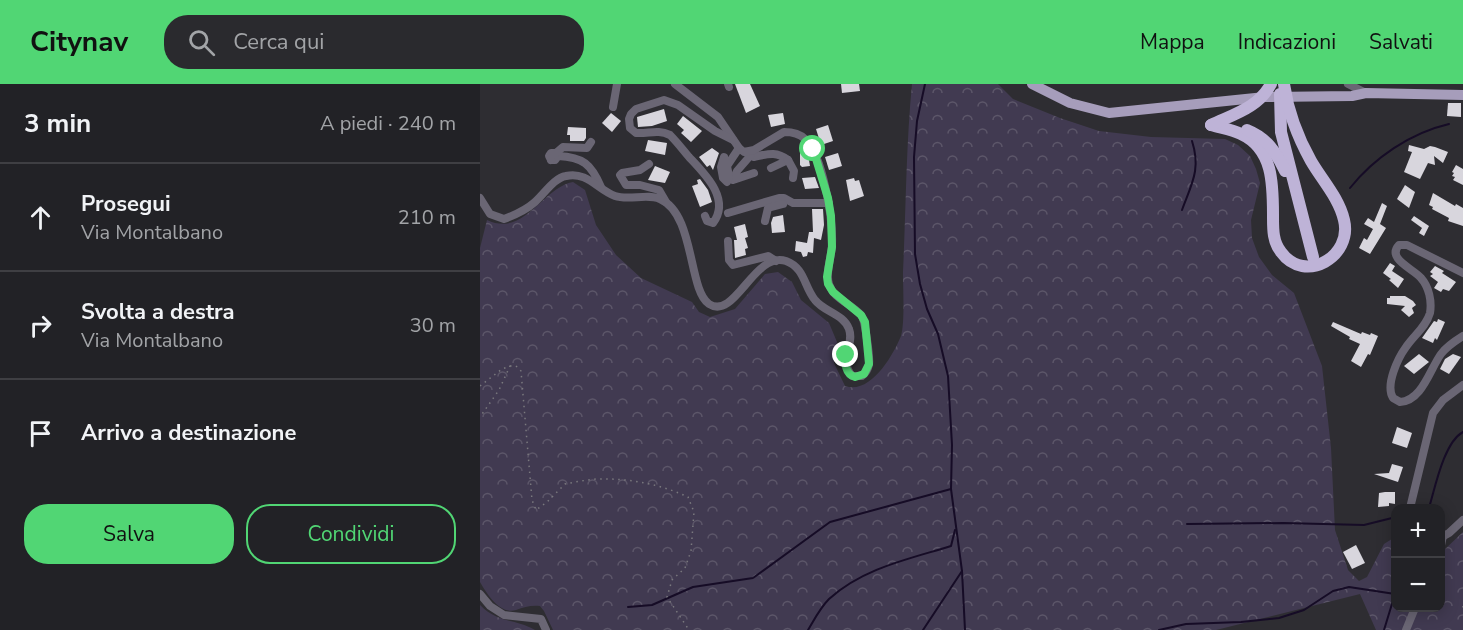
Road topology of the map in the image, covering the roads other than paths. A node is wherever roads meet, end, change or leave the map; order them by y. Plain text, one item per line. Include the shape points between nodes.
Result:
1 (617, 84) edge
2 (675, 84) edge
3 (1032, 84) edge
4 (1271, 84) edge
5 (1282, 84) edge
6 (1348, 84) edge
7 (1366, 93) junction
8 (1463, 95) edge
9 (613, 107) dead end
10 (1211, 125) junction
11 (733, 140) junction
12 (591, 142) dead end
13 (745, 152) junction
14 (724, 157) dead end
15 (788, 160) junction
16 (650, 164) dead end
17 (771, 168) dead end
18 (754, 173) dead end
19 (793, 178) dead end
20 (602, 188) junction
21 (1297, 196) junction
22 (480, 198) edge
23 (666, 202) junction
24 (829, 202) junction
25 (793, 203) junction
26 (728, 213) dead end
27 (705, 216) dead end
28 (765, 220) dead end
29 (728, 241) dead end
30 (1313, 257) dead end
31 (776, 261) junction
32 (1463, 273) edge
33 (1463, 336) edge
34 (1463, 385) edge
35 (1411, 504) edge
36 (1463, 520) edge
37 (1445, 535) edge
38 (480, 594) edge
39 (1413, 612) edge
40 (546, 630) edge
41 (1406, 630) edge

1 - 9 street
2 - 11 street via 718,117
3 - 7 main road via 1070,103 1108,113 1265,97
4 - 10 highway via 1256,103
5 - 10 highway via 1300,142 1338,204 1346,229 1338,252 1325,263 1298,265 1280,251 1275,240 1271,174 1264,154 1244,135
5 - 21 highway via 1281,132
6 - 7 street
7 - 8 main road
10 - 21 highway via 1239,127 1266,141 1277,154
11 - 13 street
11 - 27 street via 664,100 636,110 629,120 636,133 653,130 670,135 711,179 716,189 717,215 712,224
12 - 20 street via 587,148 563,147 555,156 584,160
13 - 14 street via 727,166 727,182 721,167
13 - 15 street via 777,153
13 - 18 street via 733,180
13 - 24 street via 784,132 802,137 813,149
15 - 17 street
15 - 19 street
16 - 23 street via 620,176 626,185 658,190
20 - 22 street via 581,176 565,176 525,209 504,219 490,214
20 - 23 street via 617,197
21 - 30 highway
23 - 31 street via 682,225 702,296 710,304 729,302 759,270
24 - 25 street
24 - 31 street via 832,247 828,284 865,322 869,364 862,376 852,376 846,368 849,326 815,301 800,271 789,262
25 - 26 street via 779,198
25 - 28 street via 768,208
29 - 31 street via 733,265 768,256
32 - 33 street via 1407,245 1396,249 1396,258 1428,288 1430,313 1399,359 1390,387 1393,398 1400,402 1410,398 1421,388 1441,354
34 - 35 street via 1433,413
36 - 37 street
38 - 40 street via 504,615 541,619
39 - 41 street

